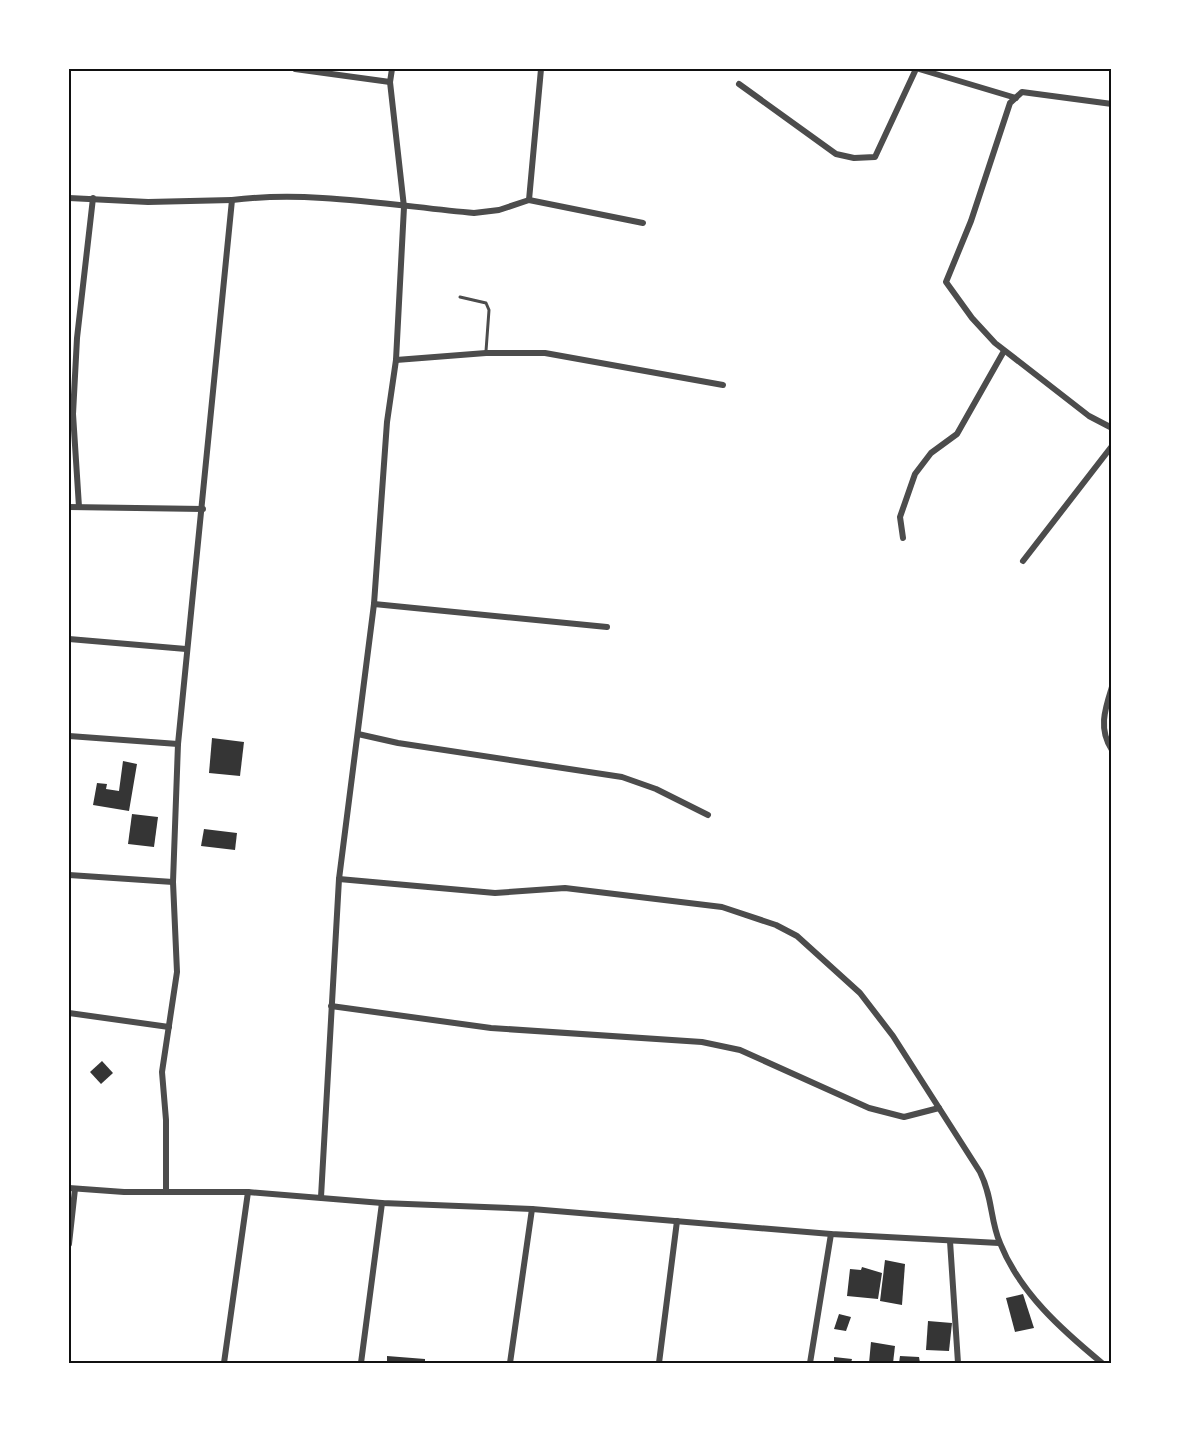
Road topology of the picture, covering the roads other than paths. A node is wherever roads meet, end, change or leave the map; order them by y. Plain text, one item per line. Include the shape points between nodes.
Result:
1 (295, 69) edge
2 (392, 69) edge
3 (542, 69) edge
4 (917, 69) edge
5 (390, 82) junction
6 (739, 84) dead end
7 (1016, 98) junction
8 (1112, 104) edge
9 (69, 198) edge
10 (93, 198) junction
11 (232, 200) junction
12 (529, 200) junction
13 (404, 207) junction
14 (643, 223) dead end
15 (460, 297) dead end
16 (69, 338) edge
17 (77, 338) junction
18 (1004, 351) junction
19 (486, 353) junction
20 (396, 360) junction
21 (723, 385) dead end
22 (71, 414) edge
23 (1112, 428) edge
24 (1112, 446) edge
25 (69, 507) edge
26 (78, 507) junction
27 (202, 510) junction
28 (903, 538) dead end
29 (1023, 561) dead end
30 (374, 604) junction
31 (607, 627) dead end
32 (69, 639) edge
33 (186, 649) junction
34 (1112, 687) edge
35 (358, 734) junction
36 (69, 736) edge
37 (178, 744) junction
38 (1112, 750) edge
39 (708, 815) dead end
40 (69, 875) edge
41 (339, 879) junction
42 (173, 882) junction
43 (331, 1006) junction
44 (69, 1013) edge
45 (169, 1027) junction
46 (939, 1108) junction
47 (72, 1188) edge
48 (166, 1192) junction
49 (248, 1192) junction
50 (321, 1197) junction
51 (382, 1203) junction
52 (532, 1209) junction
53 (677, 1221) junction
54 (831, 1234) junction
55 (950, 1241) junction
56 (999, 1243) junction
57 (69, 1244) edge
58 (224, 1363) edge
59 (361, 1363) edge
60 (510, 1363) edge
61 (659, 1363) edge
62 (810, 1363) edge
63 (958, 1363) edge
64 (1102, 1363) edge

1 - 5 street
2 - 5 street
3 - 12 street
4 - 6 street via 875,157 836,154
4 - 7 street
5 - 13 street
7 - 8 street via 1022,92
7 - 18 street via 1010,103 946,282 972,318
9 - 10 street
10 - 11 street via 148,202
10 - 17 street
11 - 13 street via 305,198
11 - 27 street
12 - 13 street via 474,213
12 - 14 street
13 - 20 street
15 - 19 lane via 486,303
16 - 17 street
17 - 22 street
18 - 23 street via 1089,416
18 - 28 street via 957,434 931,453 915,474 900,517
19 - 20 street
19 - 21 street via 545,354
20 - 30 street via 387,422
22 - 26 street
24 - 29 street
25 - 26 street
26 - 27 street
27 - 33 street
30 - 31 street
30 - 35 street
32 - 33 street
33 - 37 street
34 - 38 street via 1103,714 1103,730
35 - 39 street via 622,777
35 - 41 street
36 - 37 street
37 - 42 street
40 - 42 street
41 - 43 street
41 - 46 street via 495,893 566,888 722,907 776,925 797,936 860,993
42 - 45 street via 177,972
43 - 46 street via 469,1026 702,1042 740,1050 869,1107 904,1117
43 - 50 street
44 - 45 street
45 - 48 street via 162,1072
46 - 56 street via 990,1191
47 - 48 street
47 - 57 street
48 - 49 street
49 - 50 street
49 - 58 street
50 - 51 street
51 - 52 street
51 - 59 street
52 - 53 street
52 - 60 street
53 - 54 street
53 - 61 street
54 - 55 street
54 - 62 street
55 - 56 street
55 - 63 street
56 - 64 street via 1023,1285 1046,1312

